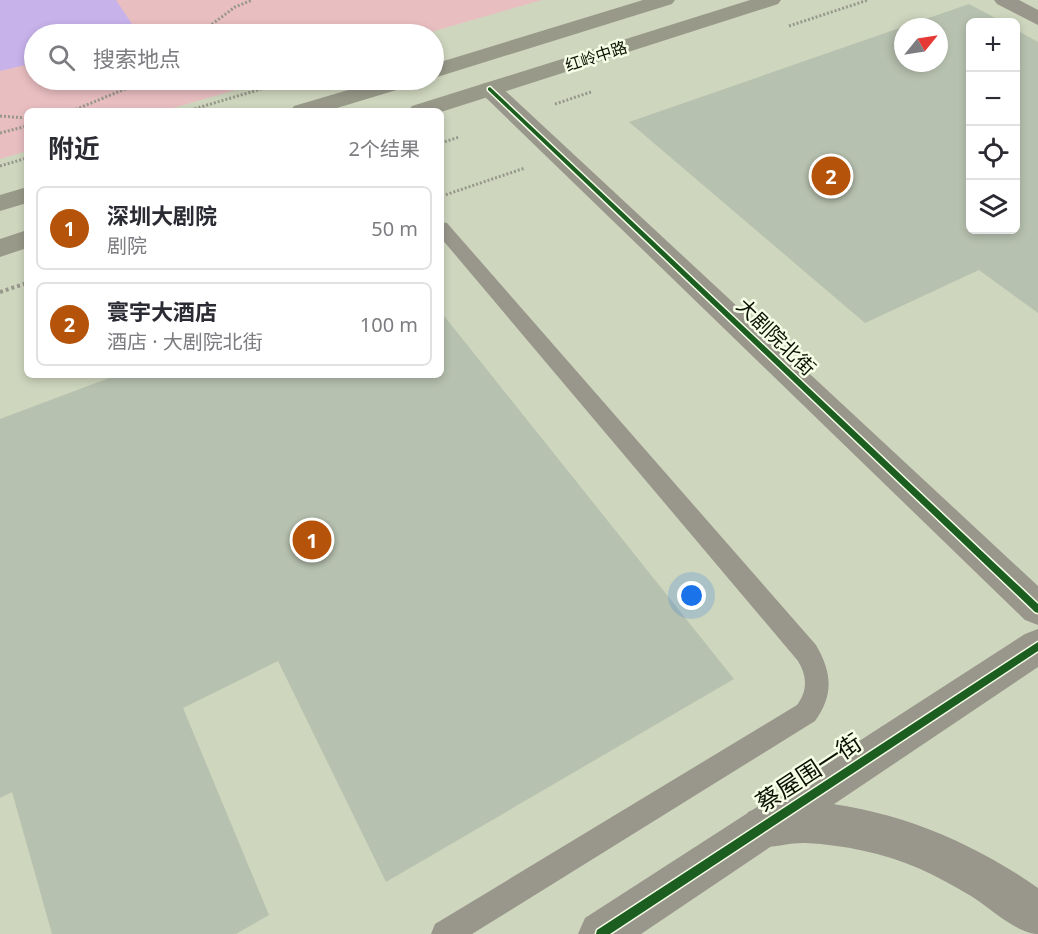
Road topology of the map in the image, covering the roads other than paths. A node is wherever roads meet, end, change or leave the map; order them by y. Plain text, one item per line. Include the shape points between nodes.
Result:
1 (665, 0) edge
2 (771, 0) edge
3 (1004, 0) edge
4 (1038, 19) edge
5 (444, 68) edge
6 (490, 89) junction
7 (372, 90) edge
8 (312, 108) edge
9 (430, 108) edge
10 (24, 196) edge
11 (0, 203) edge
12 (444, 230) edge
13 (24, 240) edge
14 (0, 248) edge
15 (1038, 609) edge
16 (1038, 646) edge
17 (762, 828) junction
18 (1038, 915) edge
19 (445, 934) edge
20 (601, 934) edge

1 - 5 main road, 红岭中路
2 - 6 main road, 红岭中路
3 - 4 street
6 - 9 main road, 红岭中路
6 - 15 street, 大剧院北街
7 - 8 main road
10 - 11 main road
12 - 19 lane via 807,653 819,681 814,703 806,712
13 - 14 main road
16 - 17 street, 蔡屋围一街
17 - 18 street via 802,822 842,825 890,837 946,857 1003,889
17 - 20 street, 蔡屋围一街

